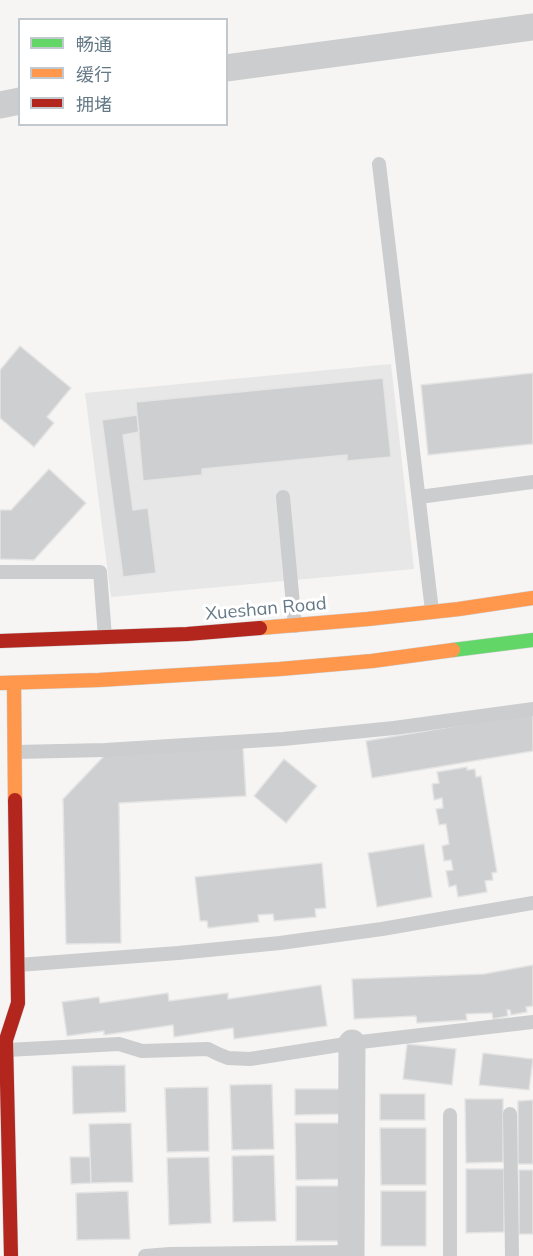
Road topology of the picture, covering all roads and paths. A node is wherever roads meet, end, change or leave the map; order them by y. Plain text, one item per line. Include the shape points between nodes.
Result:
1 (533, 27) edge
2 (228, 68) edge
3 (18, 101) edge
4 (0, 105) edge
5 (379, 164) dead end
6 (533, 482) edge
7 (283, 497) dead end
8 (419, 497) junction
9 (0, 572) edge
10 (533, 598) edge
11 (432, 611) junction
12 (295, 626) junction
13 (105, 638) junction
14 (533, 640) edge
15 (0, 641) edge
16 (0, 683) edge
17 (14, 683) junction
18 (533, 709) edge
19 (15, 752) junction
20 (533, 903) edge
21 (18, 965) junction
22 (533, 1022) edge
23 (4, 1039) edge
24 (352, 1043) junction
25 (510, 1114) dead end
26 (450, 1115) dead end
27 (351, 1254) edge
28 (203, 1255) edge
29 (11, 1256) edge
30 (145, 1256) edge
31 (450, 1256) edge
32 (512, 1256) edge

1 - 2 street
3 - 4 street
5 - 8 lane
6 - 8 lane
7 - 12 lane
8 - 11 lane
9 - 13 lane via 100,572
10 - 11 main road, Xueshan Road
11 - 12 main road, Xueshan Road
12 - 13 main road, Xueshan Road
13 - 15 main road, Xueshan Road
14 - 17 main road via 280,669
16 - 17 main road
17 - 19 main road
18 - 19 lane via 283,739
19 - 21 main road
20 - 21 lane via 280,943
21 - 23 main road via 18,1003
22 - 24 lane
23 - 24 lane via 119,1044 142,1051 208,1049 239,1059
23 - 29 main road
24 - 27 street
25 - 32 lane
26 - 31 lane
27 - 28 lane
28 - 30 lane

